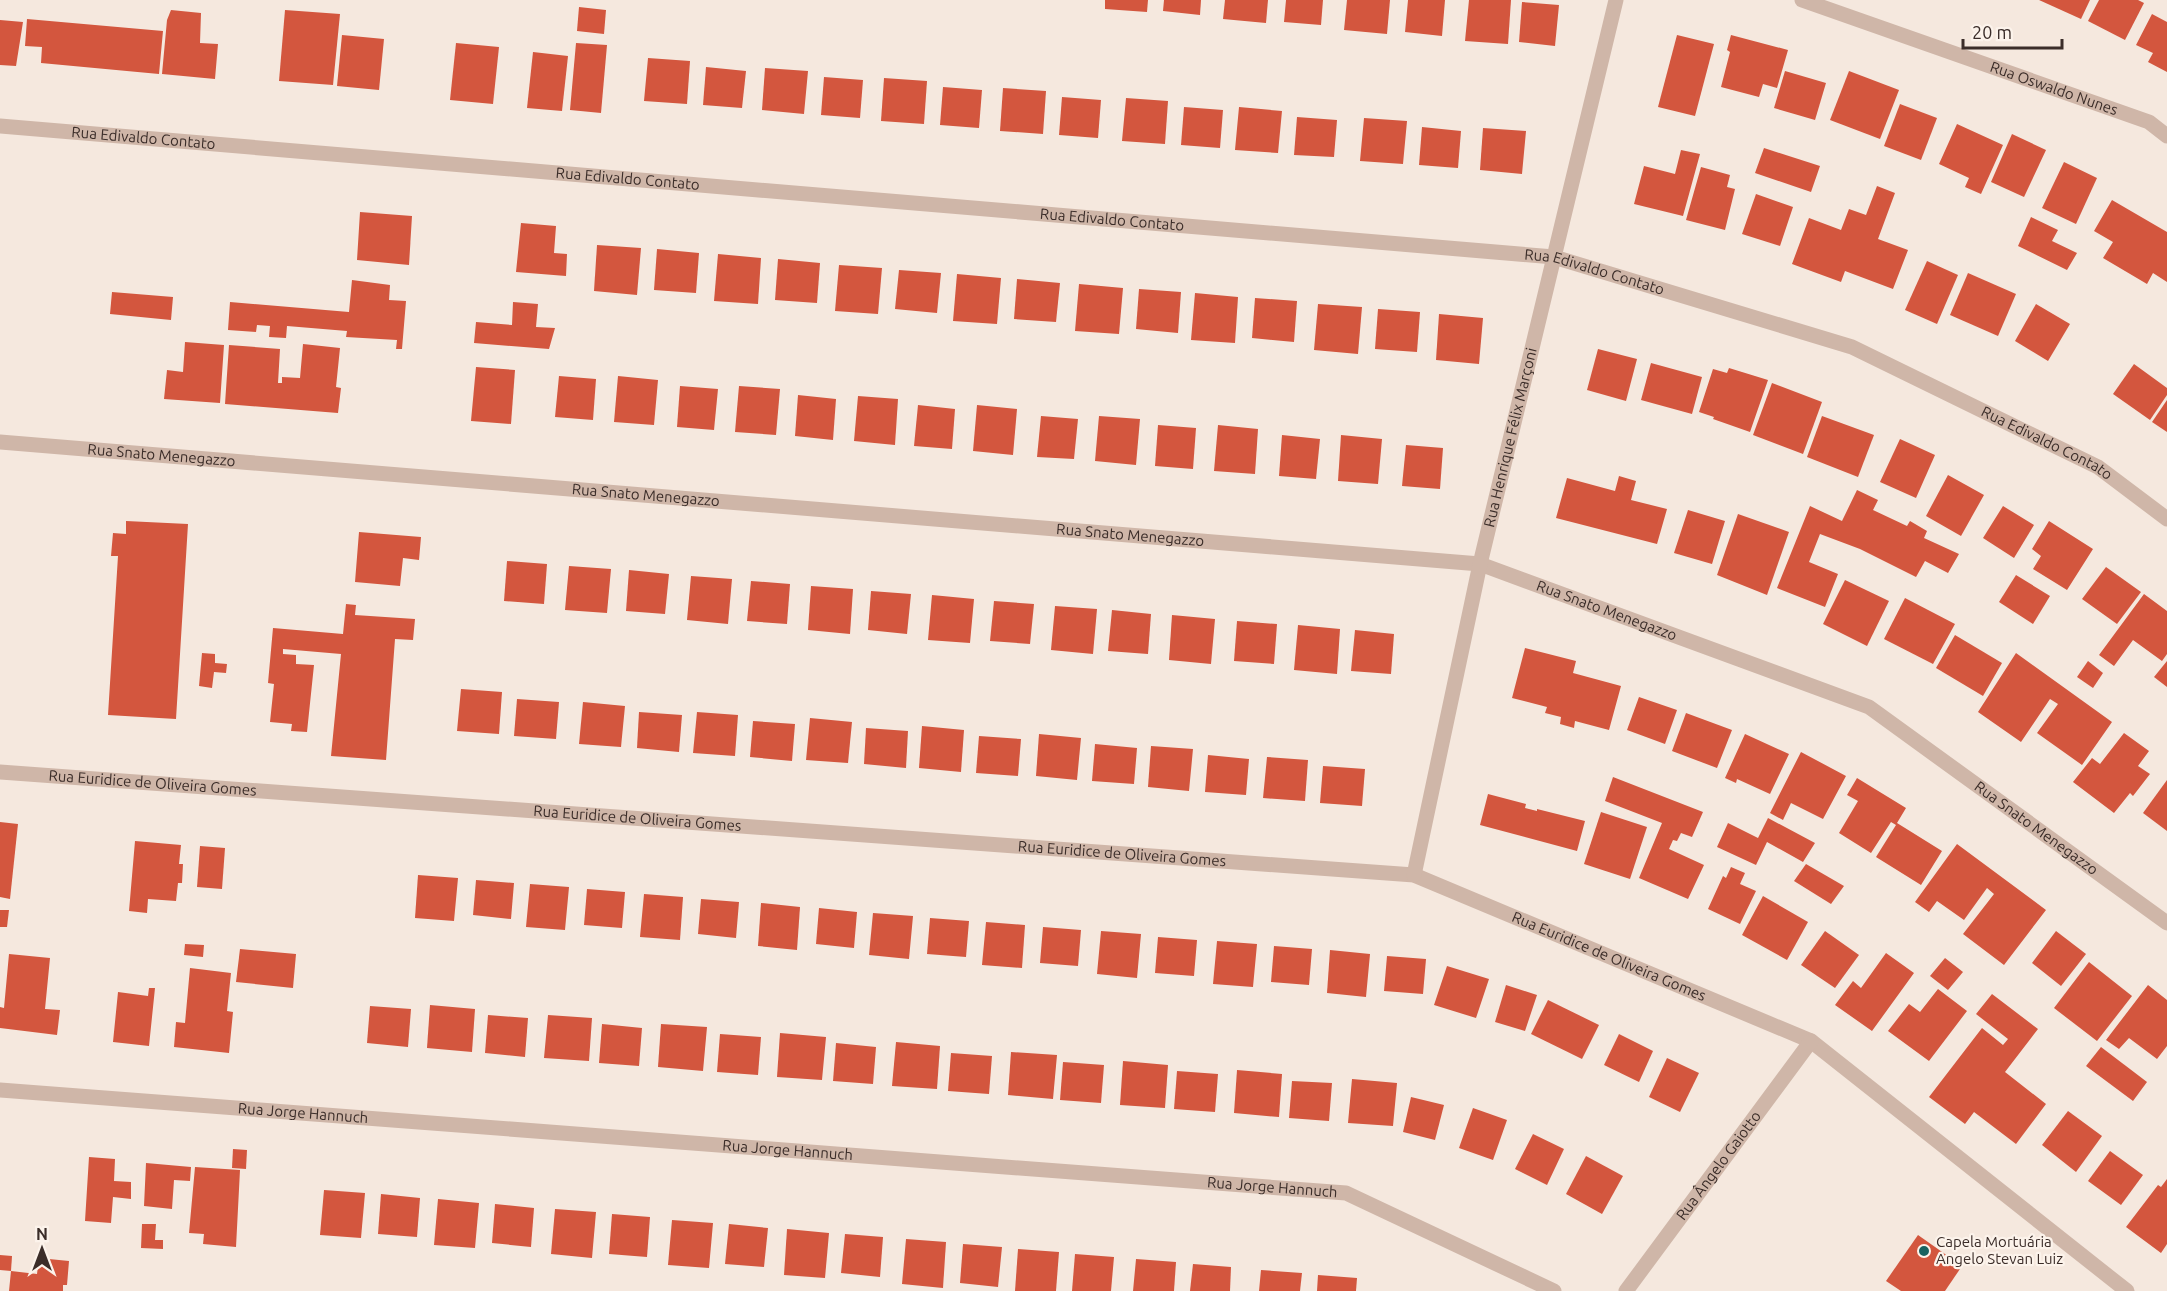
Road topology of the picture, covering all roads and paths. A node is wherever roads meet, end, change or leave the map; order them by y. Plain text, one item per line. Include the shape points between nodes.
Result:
1 (1616, 0) edge
2 (1802, 0) edge
3 (0, 126) edge
4 (2167, 136) edge
5 (1554, 257) junction
6 (0, 442) edge
7 (2167, 519) edge
8 (1480, 564) junction
9 (0, 772) edge
10 (1414, 875) junction
11 (2167, 923) edge
12 (1811, 1041) junction
13 (0, 1090) edge
14 (1554, 1291) edge
15 (1626, 1291) edge
16 (2127, 1291) edge

1 - 5 street, Rua Henrique Félix Marçoni
2 - 4 street, Rua Oswaldo Nunes via 2149,122
3 - 5 street, Rua Edivaldo Contato
5 - 7 street, Rua Edivaldo Contato via 1852,347 2098,467
5 - 8 street, Rua Henrique Félix Marçoni
6 - 8 street, Rua Snato Menegazzo
8 - 10 street, Rua Henrique Félix Marçoni
8 - 11 street, Rua Snato Menegazzo via 1869,707
9 - 10 street, Rua Euridice de Oliveira Gomes
10 - 12 street, Rua Euridice de Oliveira Gomes
12 - 15 street, Rua Ângelo Gaiotto
12 - 16 street, Rua Euridice de Oliveira Gomes
13 - 14 street, Rua Jorge Hannuch via 1346,1193

